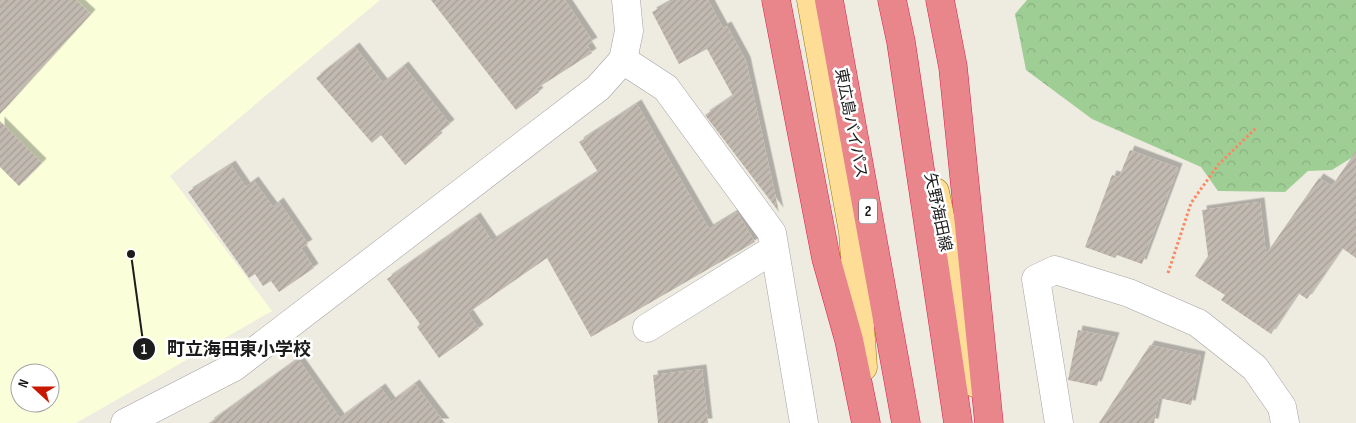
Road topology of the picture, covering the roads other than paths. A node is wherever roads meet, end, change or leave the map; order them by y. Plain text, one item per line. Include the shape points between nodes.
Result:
1 (626, 0) edge
2 (776, 0) edge
3 (811, 0) edge
4 (829, 0) edge
5 (894, 0) edge
6 (940, 0) edge
7 (623, 60) junction
8 (774, 249) junction
9 (647, 328) dead end
10 (125, 423) edge
11 (804, 423) edge
12 (867, 423) edge
13 (906, 423) edge
14 (958, 423) edge
15 (983, 423) edge
16 (989, 423) edge
17 (1059, 423) edge
18 (1285, 423) edge

1 - 7 street via 630,32
2 - 12 highway via 826,258 849,340
3 - 12 main road via 853,232
4 - 13 highway, 東広島バイパス / 2
5 - 14 highway
5 - 15 main road, 矢野海田線
6 - 16 highway via 953,67
7 - 8 street via 666,88 772,233
7 - 10 street via 598,88 234,367
8 - 9 street
8 - 11 street
17 - 18 street via 1036,279 1055,270 1129,293 1198,323 1255,368 1282,407

